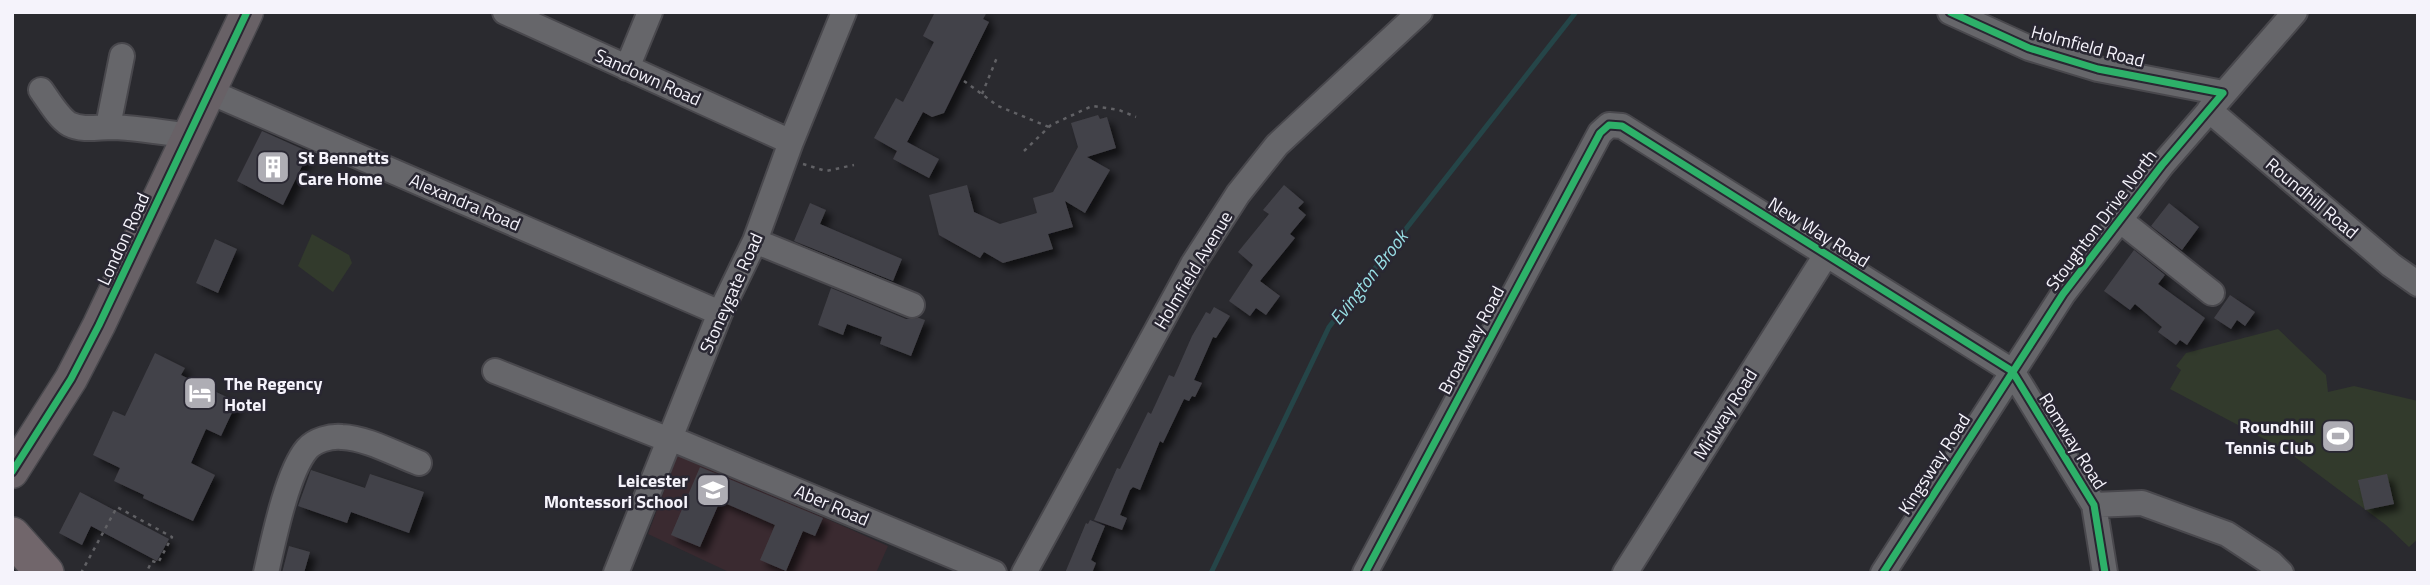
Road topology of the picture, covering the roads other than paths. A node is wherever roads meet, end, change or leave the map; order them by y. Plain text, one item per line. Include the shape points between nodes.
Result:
1 (247, 12) edge
2 (505, 12) edge
3 (650, 12) edge
4 (844, 12) edge
5 (1420, 12) edge
6 (1950, 12) edge
7 (2295, 12) edge
8 (122, 56) dead end
9 (627, 68) junction
10 (41, 90) dead end
11 (210, 92) junction
12 (2216, 102) junction
13 (1609, 125) joint
14 (111, 127) junction
15 (188, 136) junction
16 (788, 150) junction
17 (2121, 221) junction
18 (755, 241) junction
19 (1826, 255) junction
20 (2418, 284) edge
21 (2212, 293) dead end
22 (912, 305) dead end
23 (720, 313) junction
24 (495, 371) dead end
25 (2012, 372) junction
26 (669, 439) junction
27 (17, 458) edge
28 (419, 463) dead end
29 (2094, 505) junction
30 (12, 536) edge
31 (45, 573) edge
32 (266, 573) edge
33 (616, 573) edge
34 (994, 573) edge
35 (1024, 573) edge
36 (1365, 573) edge
37 (1625, 573) edge
38 (1883, 573) edge
39 (2105, 573) edge
40 (2281, 573) edge

1 - 11 main road, London Road
2 - 9 street, Sandown Road
3 - 9 street
4 - 16 street, Stoneygate Road
5 - 35 street, Holmfield Avenue via 1277,145 1238,194 1193,264
6 - 12 street, Holmfield Road via 2029,48
7 - 12 street, Stoughton Drive North
8 - 14 street
9 - 16 street, Sandown Road
10 - 14 street via 65,122 92,129
11 - 15 main road, London Road
11 - 23 street, Alexandra Road
12 - 17 street, Stoughton Drive North
12 - 20 street, Roundhill Road via 2391,265
13 - 19 street, New Way Road via 1622,126
13 - 36 street, Broadway Road via 1600,132
14 - 15 street
15 - 27 main road, London Road via 71,379
16 - 18 street, Stoneygate Road
17 - 21 street
17 - 25 street, Stoughton Drive North via 2063,294
18 - 22 street
18 - 23 street, Stoneygate Road
19 - 25 street, New Way Road
19 - 37 street, Midway Road
23 - 26 street, Stoneygate Road
24 - 26 street, Aber Road
25 - 29 street, Romway Road
25 - 38 street, Kingsway Road
26 - 33 street, Stoneygate Road
26 - 34 street, Aber Road
28 - 32 street via 355,439 341,437 308,447 279,516
29 - 39 street, Romway Road
29 - 40 street via 2142,503 2227,534
30 - 31 highway

